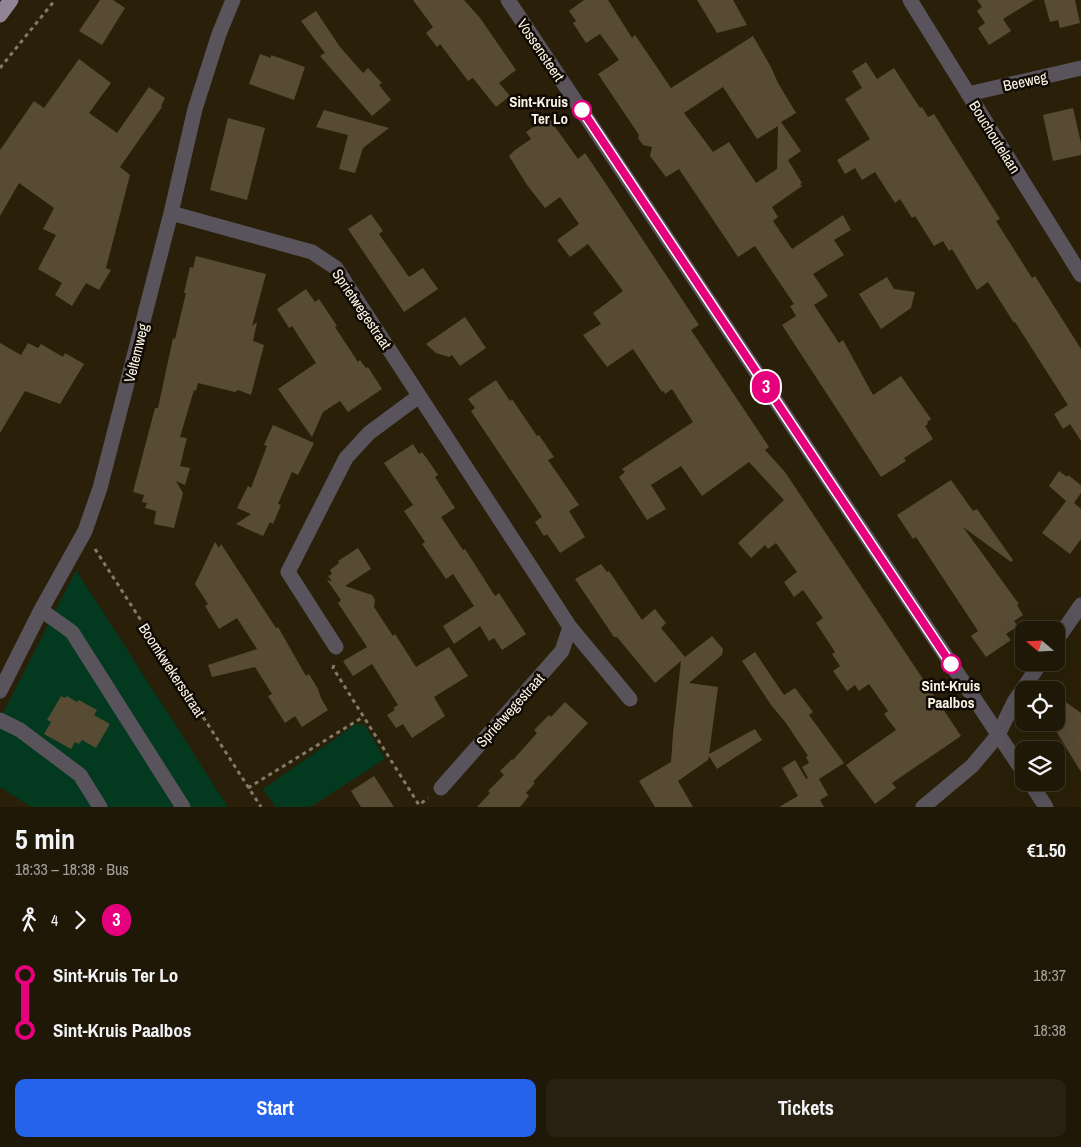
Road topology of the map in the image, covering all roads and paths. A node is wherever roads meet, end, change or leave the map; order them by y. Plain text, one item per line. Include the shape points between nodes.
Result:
1 (11, 0) edge
2 (55, 0) edge
3 (233, 0) edge
4 (508, 0) edge
5 (910, 0) edge
6 (0, 15) edge
7 (0, 68) edge
8 (1081, 68) edge
9 (968, 94) junction
10 (171, 213) junction
11 (1081, 275) edge
12 (419, 396) junction
13 (85, 531) junction
14 (1081, 605) edge
15 (41, 610) junction
16 (570, 626) junction
17 (1065, 628) edge
18 (336, 647) joint
19 (1035, 671) edge
20 (0, 691) edge
21 (630, 699) dead end
22 (363, 717) junction
23 (0, 720) edge
24 (998, 734) junction
25 (1015, 760) edge
26 (248, 788) junction
27 (441, 788) joint
28 (1036, 791) edge
29 (100, 807) edge
30 (183, 807) edge
31 (261, 807) edge
32 (923, 807) edge
33 (1046, 807) edge

1 - 6 main road
2 - 7 path
3 - 10 street, Veltemweg via 195,109
4 - 24 street, Vossensteert
5 - 9 street, Bouchoutelaan
8 - 9 street, Beeweg
9 - 11 street, Bouchoutelaan
10 - 12 street, Sprietwegestraat via 312,252 336,268
10 - 13 street, Veltemweg via 109,457
12 - 16 street, Sprietwegestraat
12 - 18 street via 369,433 346,458 288,572
13 - 15 street, Veltemweg
13 - 26 path, Boomkwekersstraat
14 - 17 street
15 - 20 street, Veltemweg
15 - 30 street via 72,632
16 - 21 street, Sprietwegestraat
16 - 27 street, Sprietwegestraat via 562,651
18 - 22 path via 333,668
19 - 24 street
22 - 26 path
22 - 27 path via 419,805
23 - 29 street via 20,730 80,775
24 - 25 street, Vossensteert
24 - 32 street via 972,766
26 - 31 path, Boomkwekersstraat
28 - 33 street

